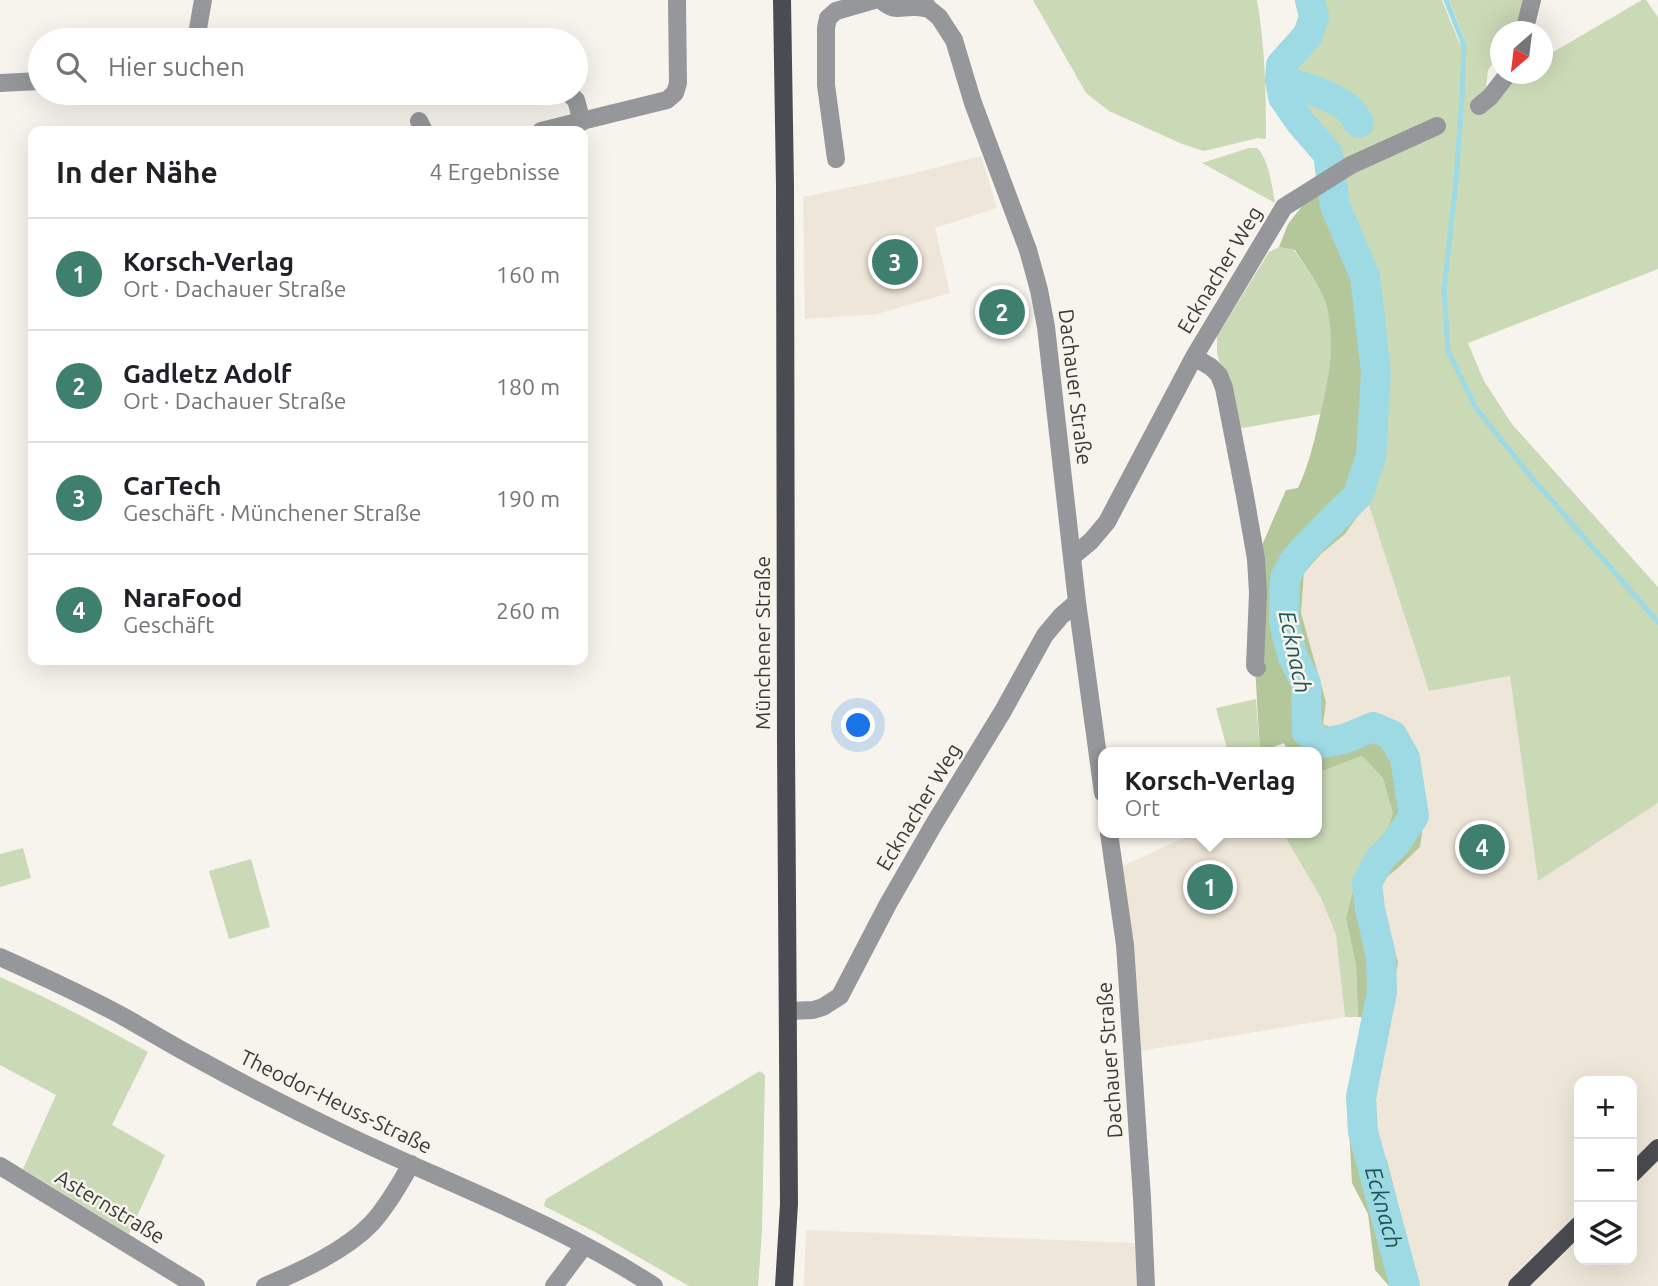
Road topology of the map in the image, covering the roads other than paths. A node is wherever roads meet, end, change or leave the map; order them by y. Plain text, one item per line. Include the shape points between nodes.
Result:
1 (202, 0) edge
2 (677, 0) edge
3 (782, 0) edge
4 (874, 0) edge
5 (881, 0) edge
6 (1532, 0) edge
7 (926, 5) edge
8 (1527, 21) edge
9 (198, 28) edge
10 (28, 82) edge
11 (0, 83) edge
12 (1501, 84) edge
13 (577, 105) edge
14 (1479, 106) dead end
15 (582, 122) junction
16 (564, 126) edge
17 (1437, 126) dead end
18 (836, 159) dead end
19 (1194, 357) junction
20 (1073, 556) junction
21 (1077, 602) junction
22 (1257, 668) dead end
23 (1098, 756) edge
24 (1110, 838) edge
25 (0, 957) edge
26 (788, 1011) junction
27 (1658, 1148) edge
28 (411, 1164) junction
29 (0, 1166) edge
30 (1637, 1169) edge
31 (1574, 1230) edge
32 (584, 1246) junction
33 (195, 1286) edge
34 (265, 1286) edge
35 (555, 1286) edge
36 (654, 1286) edge
37 (784, 1286) edge
38 (1146, 1286) edge
39 (1517, 1286) edge

1 - 9 street
2 - 15 street via 675,93 667,100
3 - 26 main road, Münchener Straße
4 - 18 street via 836,11 828,18 826,85
5 - 7 street, Dachauer Straße via 902,9
6 - 8 street
7 - 20 street, Dachauer Straße via 954,40 1039,290
10 - 11 street
12 - 14 street
13 - 15 street
15 - 16 street
17 - 19 street, Ecknacher Weg via 1351,165 1284,207
19 - 20 street, Ecknacher Weg via 1107,522
19 - 22 street, Ecknacher Weg via 1219,375 1224,388 1256,559
20 - 21 street, Dachauer Straße
21 - 23 street, Dachauer Straße
21 - 26 street, Ecknacher Weg via 1045,635 840,996 813,1010
24 - 38 street, Dachauer Straße via 1125,945
25 - 28 street, Theodor-Heuss-Straße via 123,1017 282,1104
26 - 37 main road, Münchener Straße via 789,1204
27 - 30 main road
28 - 32 street, Theodor-Heuss-Straße
28 - 34 street via 371,1224 327,1257
29 - 33 street, Asternstraße
31 - 39 main road
32 - 35 street
32 - 36 street, Theodor-Heuss-Straße

